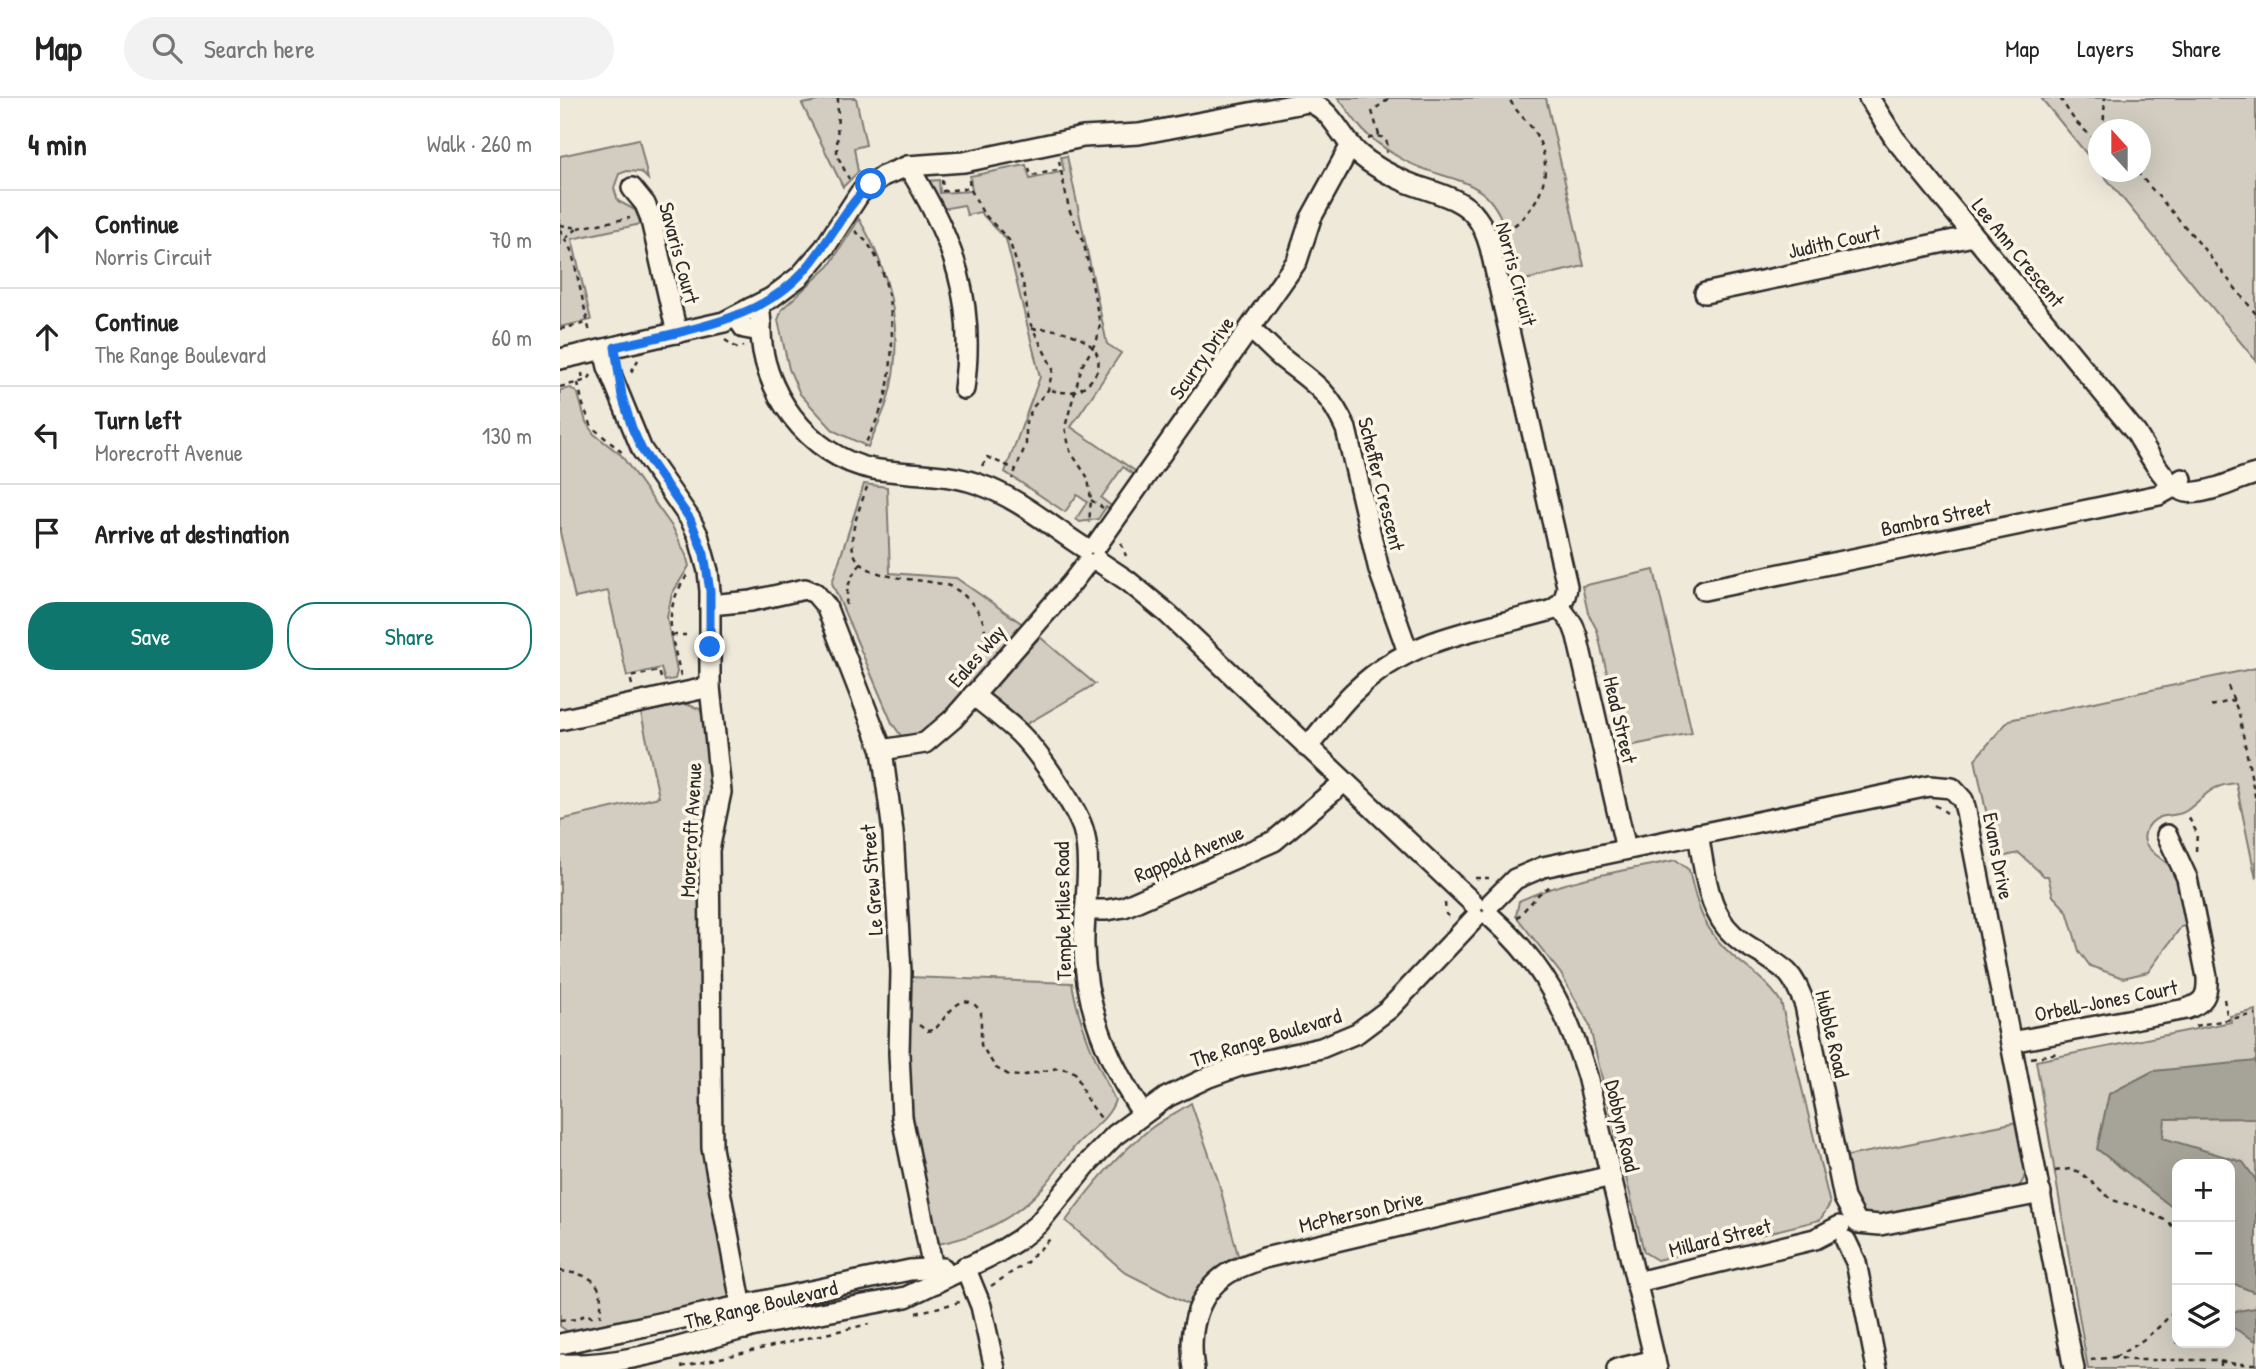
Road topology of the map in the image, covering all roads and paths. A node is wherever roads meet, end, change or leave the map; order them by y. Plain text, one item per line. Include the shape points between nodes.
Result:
1 (838, 98) edge
2 (1390, 98) edge
3 (1509, 98) edge
4 (1869, 98) edge
5 (2060, 98) edge
6 (2105, 98) edge
7 (2104, 119) edge
8 (2088, 133) edge
9 (1379, 135) junction
10 (1363, 143) junction
11 (1379, 148) dead end
12 (1028, 162) dead end
13 (908, 166) junction
14 (1060, 170) dead end
15 (968, 175) dead end
16 (2146, 182) edge
17 (632, 188) dead end
18 (860, 193) junction
19 (649, 214) junction
20 (560, 228) edge
21 (578, 228) junction
22 (850, 228) dead end
23 (1502, 230) dead end
24 (1973, 236) junction
25 (565, 238) junction
26 (1705, 293) dead end
27 (2256, 314) edge
28 (588, 323) junction
29 (746, 325) junction
30 (560, 329) edge
31 (1032, 329) junction
32 (677, 332) junction
33 (1246, 334) junction
34 (613, 351) junction
35 (560, 359) edge
36 (583, 382) dead end
37 (578, 383) junction
38 (560, 387) edge
39 (964, 389) dead end
40 (1048, 390) junction
41 (872, 449) dead end
42 (861, 456) junction
43 (627, 458) dead end
44 (973, 463) dead end
45 (1015, 469) junction
46 (1004, 475) dead end
47 (2250, 475) edge
48 (2179, 482) junction
49 (1091, 500) dead end
50 (1115, 521) junction
51 (1080, 525) dead end
52 (1091, 554) junction
53 (1133, 561) dead end
54 (862, 563) junction
55 (692, 565) dead end
56 (1704, 590) dead end
57 (710, 605) junction
58 (1559, 606) junction
59 (832, 622) junction
60 (672, 635) junction
61 (686, 635) dead end
62 (1413, 650) junction
63 (982, 662) dead end
64 (2228, 686) dead end
65 (710, 687) junction
66 (685, 692) junction
67 (973, 695) junction
68 (2234, 700) junction
69 (2211, 706) dead end
70 (560, 720) edge
71 (1303, 744) junction
72 (882, 750) junction
73 (1340, 778) junction
74 (2256, 801) edge
75 (1934, 804) dead end
76 (1950, 815) dead end
77 (1698, 834) junction
78 (2167, 835) dead end
79 (1626, 849) junction
80 (1472, 878) dead end
81 (1556, 882) dead end
82 (1439, 897) dead end
83 (1085, 911) junction
84 (1486, 913) junction
85 (2256, 1014) edge
86 (916, 1020) dead end
87 (2189, 1027) dead end
88 (2013, 1050) junction
89 (2058, 1053) dead end
90 (1143, 1114) junction
91 (1115, 1136) junction
92 (2054, 1171) dead end
93 (1611, 1176) junction
94 (2040, 1193) junction
95 (2172, 1226) edge
96 (1850, 1231) junction
97 (1052, 1236) dead end
98 (965, 1267) junction
99 (560, 1271) edge
100 (934, 1276) junction
101 (1637, 1282) junction
102 (978, 1294) junction
103 (741, 1306) junction
104 (2172, 1313) edge
105 (908, 1315) dead end
106 (560, 1321) edge
107 (868, 1324) dead end
108 (746, 1329) junction
109 (560, 1344) edge
110 (642, 1357) junction
111 (2115, 1357) junction
112 (2221, 1361) junction
113 (560, 1364) edge
114 (1656, 1364) edge
115 (2256, 1364) edge
116 (2083, 1365) edge
117 (611, 1369) edge
118 (670, 1369) edge
119 (995, 1369) edge
120 (1194, 1369) edge
121 (1617, 1369) edge
122 (1877, 1369) edge
123 (2221, 1369) edge

1 - 18 path via 837,155
2 - 9 path via 1372,111
3 - 23 path via 1542,146 1546,166 1536,200 1514,226
4 - 24 street, Lee Ann Crescent via 1895,139
5 - 8 path
6 - 7 path
9 - 10 path
9 - 11 path via 1388,146 1386,153
10 - 13 street, Norris Circuit via 1318,105 1308,102 964,162
10 - 33 street, Scurry Drive via 1327,188 1297,261
10 - 58 street, Norris Circuit via 1381,170 1452,199 1476,216 1485,231 1567,586
12 - 14 path via 1031,176
13 - 18 street, Norris Circuit via 883,176
13 - 39 street via 942,226 961,282 969,337
15 - 31 path via 981,209 1009,240
16 - 27 path
17 - 19 street, Savaris Court
18 - 29 street, Norris Circuit via 800,276
19 - 21 path
19 - 32 street, Savaris Court
20 - 21 path
20 - 25 path
21 - 25 path
22 - 42 path via 870,245 887,289 891,321 884,400
24 - 26 street, Judith Court
24 - 48 street, Lee Ann Crescent via 2136,433 2151,458
25 - 28 path
28 - 30 path
28 - 34 path
29 - 32 street
29 - 42 street via 780,400 798,423 820,445
31 - 40 path via 1053,369
31 - 40 path via 1073,336 1093,348 1098,358 1096,375 1082,388
32 - 34 street
33 - 50 street, Scurry Drive
33 - 62 street, Scheffer Crescent via 1316,383 1338,411 1378,570
34 - 35 street
34 - 57 street, Morecroft Avenue via 608,367 642,450 698,535 708,572
36 - 37 path
37 - 38 path
37 - 43 path via 592,427
40 - 45 path via 1026,422 1026,444
41 - 42 path
42 - 52 street via 875,469 937,474 998,491
42 - 54 path via 854,482 867,485 852,539
44 - 45 path via 983,467 987,457
45 - 46 path via 1012,479
47 - 48 street, Bambra Street via 2197,492 2185,492
48 - 56 street, Bambra Street via 2159,495
49 - 50 path
50 - 51 path
50 - 52 street, Scurry Drive
50 - 53 path via 1124,554
52 - 67 street, Eales Way via 1070,585
52 - 71 street via 1161,608
54 - 59 path via 847,588 849,614
54 - 63 path via 891,577 952,587 971,602 983,618 986,645
55 - 60 path via 670,610
57 - 59 street, Le Grew Street via 805,589 816,593
57 - 65 street, Morecroft Avenue
58 - 62 street via 1446,636
58 - 79 street, Head Street via 1577,636
59 - 72 street, Le Grew Street
60 - 61 path
60 - 66 path
62 - 71 street via 1382,669
64 - 68 path
65 - 66 street
65 - 103 street, Morecroft Avenue via 721,792 709,850 712,1149
66 - 70 street
67 - 72 street, Eales Way via 925,743
67 - 83 street, Temple Miles Road via 1024,739 1082,824 1087,844
68 - 69 path
68 - 74 path
71 - 73 street
72 - 100 street, Le Grew Street via 893,832 901,972 902,1117
73 - 83 street, Rappold Avenue via 1323,786 1302,818 1274,841 1124,907
73 - 84 street
75 - 76 path
77 - 79 street, Evans Drive
77 - 88 street, Evans Drive via 1930,786 1952,788 1966,811
77 - 96 street, Hubble Road via 1715,910 1740,942 1788,973 1805,1005
78 - 88 street, Orbell-Jones Court via 2187,878 2207,977 2204,999 2186,1009
79 - 84 street, Evans Drive via 1543,867 1515,879
80 - 84 path via 1491,877
81 - 84 path via 1539,894
82 - 84 path via 1446,904 1446,914
83 - 90 street, Temple Miles Road via 1092,1009 1125,1088
84 - 90 street, The Range Boulevard via 1389,1009 1357,1033 1331,1045 1209,1077
84 - 93 street, Dobbyn Road via 1543,973 1562,1005 1577,1041
85 - 87 path
86 - 91 path via 922,1029 934,1030 955,1005 972,1004 981,1012 981,1045 996,1068 1020,1076 1058,1068 1071,1070
88 - 89 path via 2031,1058
88 - 94 street, Evans Drive
90 - 91 street, The Range Boulevard
91 - 98 street, The Range Boulevard via 1038,1224 997,1253
92 - 95 path via 2080,1172 2112,1200 2141,1208
93 - 101 street, Dobbyn Road
93 - 120 street, McPherson Drive via 1264,1258 1226,1275 1203,1298 1194,1323
94 - 96 street, Millard Street
94 - 116 street, Evans Drive
96 - 101 street, Millard Street
96 - 122 street, Hubble Road
97 - 102 path via 1026,1263
98 - 100 street, The Range Boulevard
98 - 102 street
99 - 106 path via 593,1280 602,1303 600,1320 587,1314
100 - 103 street, The Range Boulevard via 910,1270
100 - 108 street, The Range Boulevard via 906,1297
101 - 114 street, Dobbyn Road
102 - 105 path
102 - 119 street
103 - 108 street, Morecroft Avenue
103 - 109 street, The Range Boulevard
104 - 111 path via 2141,1343
107 - 118 path
108 - 110 street, The Range Boulevard
110 - 113 street, The Range Boulevard
110 - 117 street
111 - 112 path
111 - 116 path
112 - 115 path
112 - 123 path
114 - 121 street

